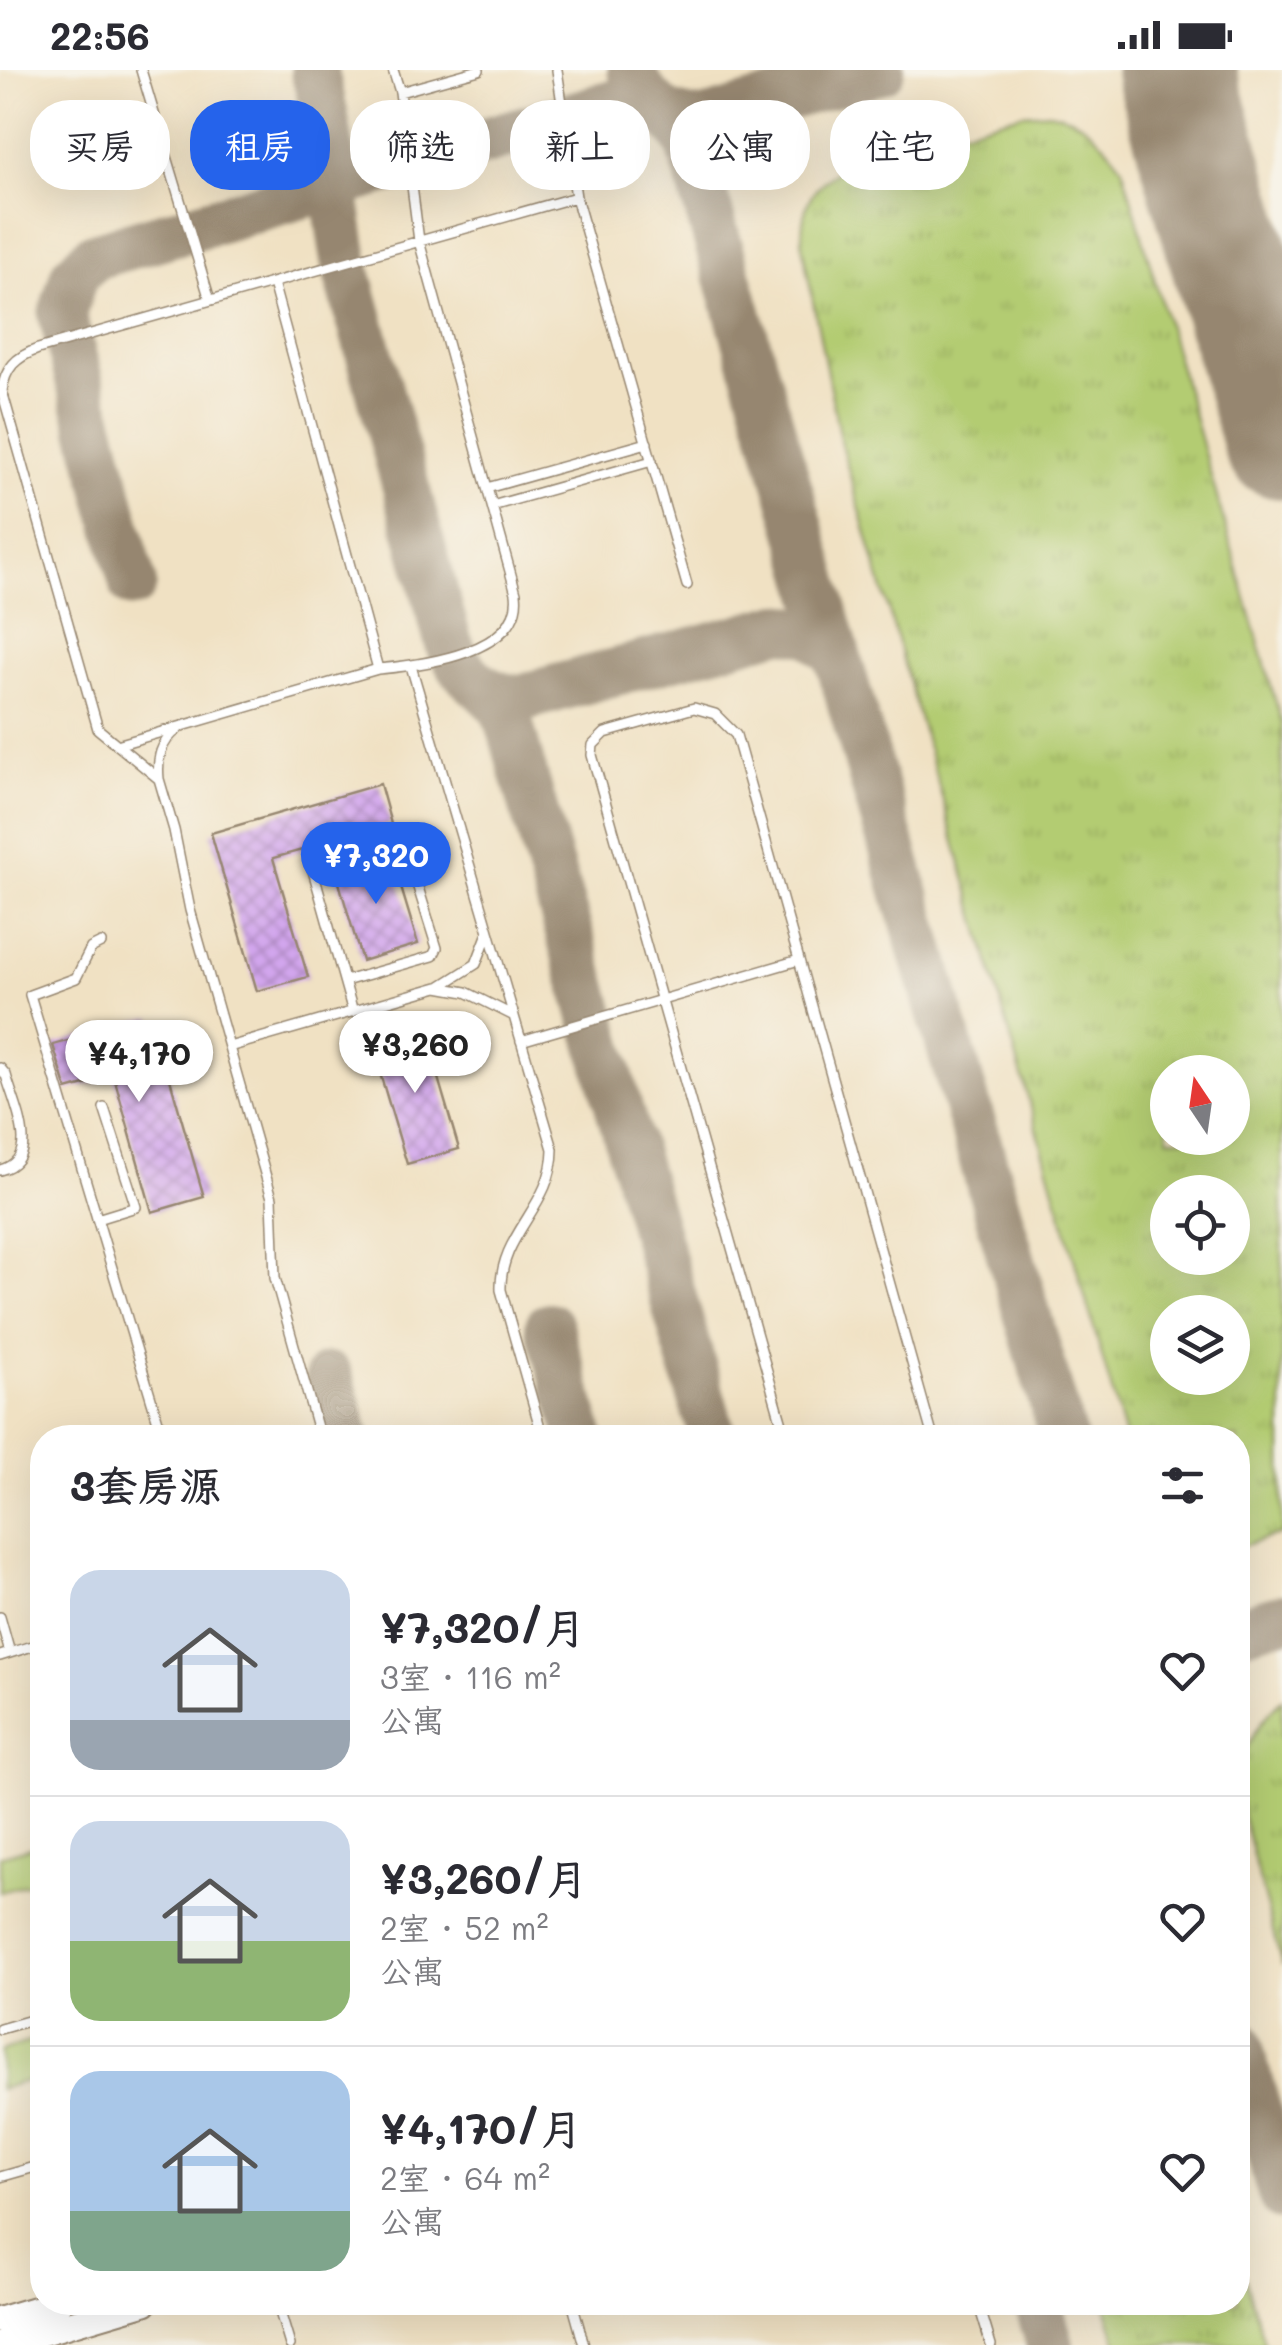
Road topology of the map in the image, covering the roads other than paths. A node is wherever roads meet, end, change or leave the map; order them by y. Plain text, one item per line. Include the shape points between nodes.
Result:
1 (141, 70) edge
2 (393, 70) edge
3 (478, 70) edge
4 (556, 70) edge
5 (400, 92) junction
6 (576, 197) junction
7 (419, 241) junction
8 (273, 282) junction
9 (210, 300) junction
10 (647, 443) junction
11 (652, 460) junction
12 (487, 488) junction
13 (492, 506) junction
14 (687, 585) dead end
15 (411, 666) junction
16 (378, 670) junction
17 (182, 726) junction
18 (117, 745) junction
19 (159, 779) junction
20 (489, 930) junction
21 (101, 943) dead end
22 (799, 960) junction
23 (344, 981) junction
24 (438, 988) junction
25 (662, 1000) junction
26 (354, 1012) junction
27 (514, 1016) junction
28 (521, 1041) junction
29 (229, 1047) junction
30 (0, 1068) edge
31 (104, 1108) dead end
32 (0, 1170) edge
33 (98, 1219) junction
34 (158, 1425) edge
35 (316, 1425) edge
36 (540, 1425) edge
37 (782, 1425) edge
38 (929, 1425) edge
39 (0, 1617) edge
40 (30, 1647) edge
41 (5, 1654) edge
42 (30, 2020) edge
43 (0, 2029) edge
44 (30, 2168) edge
45 (0, 2177) edge
46 (30, 2311) edge
47 (101, 2315) edge
48 (281, 2315) edge
49 (576, 2315) edge
50 (982, 2315) edge
51 (0, 2320) edge
52 (0, 2345) edge
53 (290, 2345) edge
54 (584, 2345) edge
55 (990, 2345) edge

1 - 9 lane
2 - 5 lane
3 - 5 lane
4 - 6 lane
5 - 7 lane
6 - 7 lane
6 - 10 lane
7 - 8 lane
7 - 12 lane
8 - 9 lane
8 - 16 lane
9 - 18 lane via 28,353 4,380 2,392 98,729
10 - 11 lane
10 - 12 lane
11 - 13 lane
11 - 14 lane
12 - 13 lane
13 - 15 lane via 516,592 515,616 492,641
15 - 16 lane
15 - 20 lane
16 - 17 lane
17 - 18 lane
17 - 19 lane via 161,748
18 - 19 lane
19 - 29 lane
20 - 24 lane via 476,964
20 - 27 lane
21 - 33 lane via 91,948 76,978 30,995
22 - 25 lane
22 - 25 lane via 731,727 694,708 605,732 592,756
22 - 38 lane
23 - 23 lane via 312,867 398,844 406,849 437,948 433,956
23 - 26 lane
24 - 26 lane
24 - 27 lane via 466,992
25 - 28 lane
25 - 37 lane
26 - 29 lane
27 - 28 lane
28 - 36 lane via 553,1166 503,1259 501,1290
29 - 35 lane via 272,1198 275,1278
30 - 32 lane via 25,1144 14,1166
31 - 33 lane via 136,1207
33 - 34 lane
39 - 41 lane
40 - 41 lane
42 - 43 lane
44 - 45 lane
46 - 51 main road
47 - 52 main road
48 - 53 lane
49 - 54 lane
50 - 55 lane

